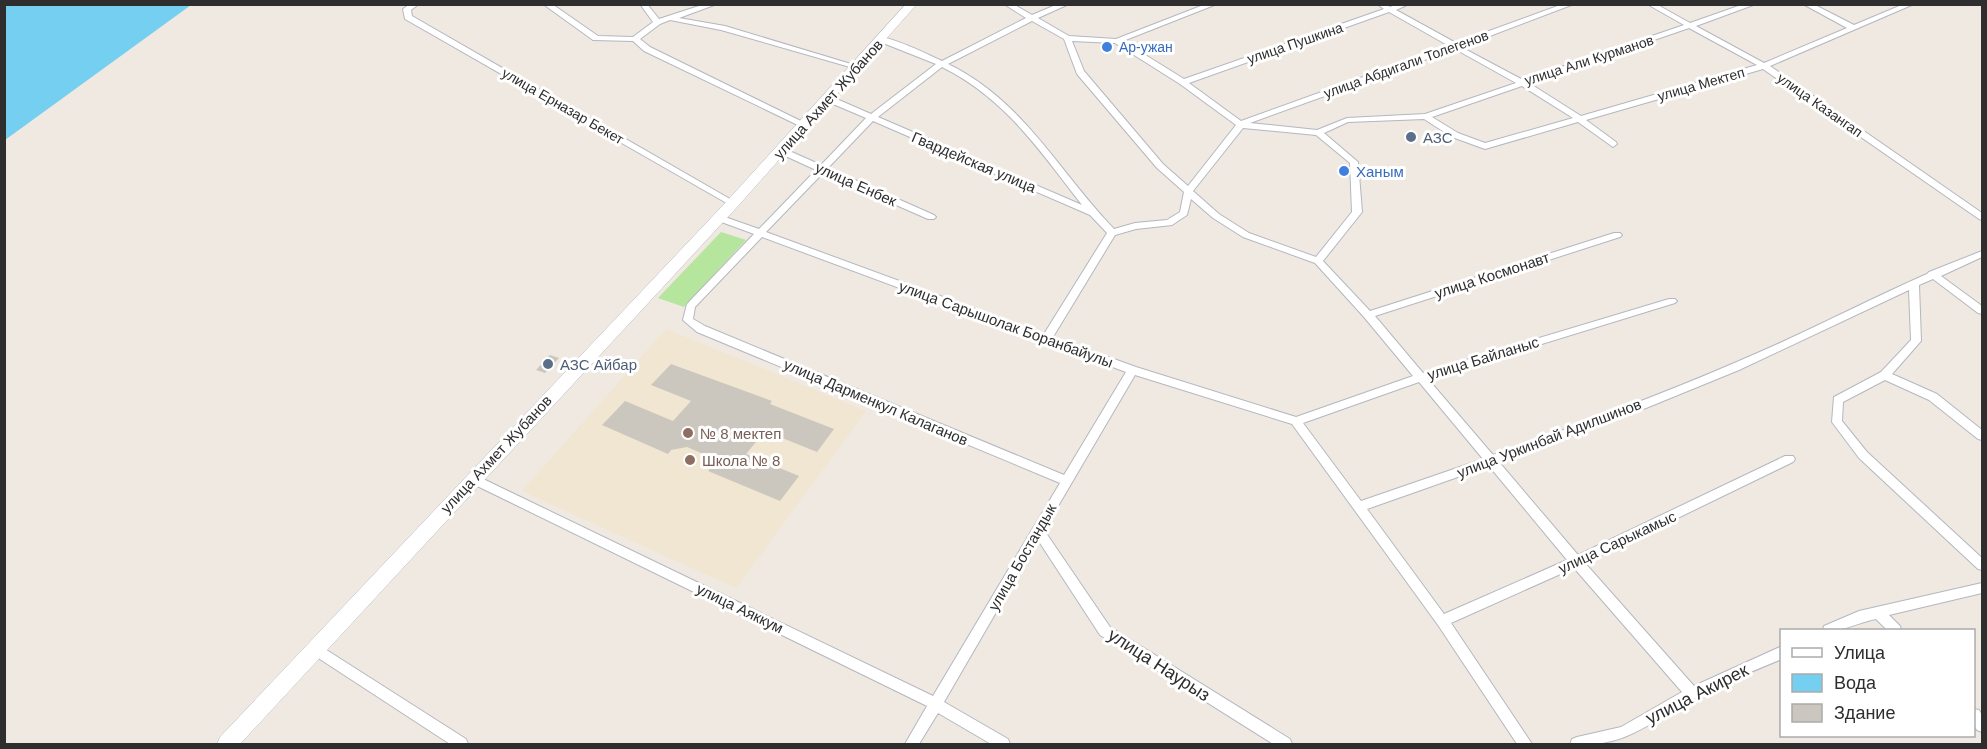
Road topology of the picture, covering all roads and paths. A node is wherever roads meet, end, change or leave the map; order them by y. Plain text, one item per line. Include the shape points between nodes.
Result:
1 (416, 4) edge
2 (546, 4) edge
3 (643, 4) edge
4 (714, 4) edge
5 (912, 4) edge
6 (1007, 4) edge
7 (1066, 4) edge
8 (1214, 4) edge
9 (1380, 4) edge
10 (1406, 4) edge
11 (1571, 4) edge
12 (1650, 4) edge
13 (1753, 4) edge
14 (1806, 4) edge
15 (1911, 4) edge
16 (1389, 10) junction
17 (669, 18) junction
18 (1032, 18) junction
19 (657, 22) junction
20 (1690, 27) junction
21 (1853, 28) junction
22 (1067, 38) junction
23 (635, 39) junction
24 (881, 39) junction
25 (1117, 41) junction
26 (1458, 46) junction
27 (941, 64) junction
28 (1764, 66) junction
29 (857, 67) junction
30 (1523, 81) junction
31 (1183, 82) junction
32 (829, 99) junction
33 (1426, 116) junction
34 (871, 118) junction
35 (1583, 119) junction
36 (1241, 124) junction
37 (804, 126) junction
38 (1318, 133) junction
39 (1613, 144) dead end
40 (782, 151) junction
41 (823, 169) junction
42 (1188, 192) junction
43 (733, 203) junction
44 (1093, 213) junction
45 (931, 217) dead end
46 (1983, 217) edge
47 (719, 218) junction
48 (1112, 233) junction
49 (762, 234) junction
50 (1617, 235) dead end
51 (1983, 254) edge
52 (1318, 261) junction
53 (1932, 274) junction
54 (1914, 283) junction
55 (1672, 301) dead end
56 (1983, 311) edge
57 (1368, 315) junction
58 (1046, 339) junction
59 (1132, 370) junction
60 (1885, 375) junction
61 (1419, 378) junction
62 (1296, 421) junction
63 (1983, 436) edge
64 (1789, 459) dead end
65 (1490, 462) junction
66 (473, 479) junction
67 (1067, 481) junction
68 (1361, 506) junction
69 (1038, 530) junction
70 (1576, 562) junction
71 (1983, 565) edge
72 (1983, 588) edge
73 (1878, 612) junction
74 (1442, 621) junction
75 (1831, 629) edge
76 (1894, 629) edge
77 (314, 648) junction
78 (1780, 653) edge
79 (1692, 693) junction
80 (936, 704) junction
81 (227, 744) edge
82 (461, 744) edge
83 (912, 744) edge
84 (1003, 744) edge
85 (1285, 744) edge
86 (1525, 744) edge
87 (1577, 744) edge

1 - 43 street, улица Ерназар Бекет via 407,9 408,17
2 - 23 street via 596,38
3 - 19 street
4 - 17 street
5 - 24 main road, улица Ахмет Жубанов
6 - 18 street
7 - 18 street
8 - 25 street
9 - 16 street
10 - 16 street, улица Пушкина
11 - 26 street, улица Абдигали Толегенов
12 - 20 street, улица Казангап
13 - 20 street, улица Али Курманов
14 - 21 street
15 - 21 street, улица Мектеп
16 - 26 street
16 - 31 street, улица Пушкина
17 - 19 street
17 - 29 street via 722,28
18 - 22 street
18 - 27 street
19 - 23 street
20 - 28 street, улица Казангап
20 - 30 street, улица Али Курманов
21 - 28 street, улица Мектеп
22 - 25 street
22 - 42 street via 1080,72 1160,166
23 - 37 street via 647,49
24 - 27 street
24 - 29 main road, улица Ахмет Жубанов
25 - 31 street
26 - 30 street
26 - 36 street, улица Абдигали Толегенов
27 - 34 street
27 - 44 street via 1009,109
28 - 35 street, улица Мектеп
28 - 46 street, улица Казангап
29 - 32 main road, улица Ахмет Жубанов
30 - 33 street, улица Али Курманов
30 - 35 street
31 - 36 street
32 - 34 street, Гвардейская улица
32 - 37 main road, улица Ахмет Жубанов
33 - 35 street, улица Мектеп via 1455,135 1485,146
33 - 38 street, улица Али Курманов via 1347,120
34 - 41 street
34 - 44 street, Гвардейская улица
35 - 39 street
36 - 38 street
36 - 42 street
37 - 40 main road, улица Ахмет Жубанов
38 - 52 street via 1354,162 1357,212
40 - 41 street, улица Енбек
40 - 43 main road, улица Ахмет Жубанов
41 - 45 street, улица Енбек
41 - 49 street
42 - 48 street via 1184,213 1169,222
42 - 52 street via 1246,235
43 - 47 main road, улица Ахмет Жубанов
44 - 48 street, Гвардейская улица
47 - 49 street, улица Сарышолак Боранбайулы
47 - 66 main road, улица Ахмет Жубанов
48 - 58 street
49 - 58 street, улица Сарышолак Боранбайулы
49 - 67 street, улица Дарменкул Калаганов via 690,306 688,320 701,329
50 - 57 street, улица Космонавт
51 - 53 street
52 - 57 street
53 - 54 street, улица Уркинбай Адилшинов
53 - 56 street
54 - 60 street via 1916,340
54 - 65 street, улица Уркинбай Адилшинов via 1736,367
55 - 61 street, улица Байланыс
57 - 61 street
58 - 59 street, улица Сарышолак Боранбайулы
59 - 62 street, улица Сарышолак Боранбайулы
59 - 67 street, улица Бостандык
60 - 63 street via 1932,398
60 - 71 street via 1838,400 1837,422 1863,455
61 - 62 street, улица Байланыс
61 - 65 street
62 - 68 street
64 - 70 street, улица Сарыкамыс
65 - 68 street, улица Уркинбай Адилшинов
65 - 70 street
66 - 77 main road, улица Ахмет Жубанов
66 - 80 street, улица Аяккум
67 - 69 street, улица Бостандык
68 - 74 street
69 - 80 street, улица Бостандык
69 - 85 street, улица Наурыз via 1105,631
70 - 74 street, улица Сарыкамыс
70 - 79 street
72 - 73 street
73 - 75 street
73 - 76 street
74 - 86 street
77 - 81 main road, улица Ахмет Жубанов
77 - 82 street
78 - 79 street, улица Акирек
79 - 87 street, улица Акирек via 1624,733
80 - 83 street, улица Бостандык
80 - 84 street, улица Аяккум

